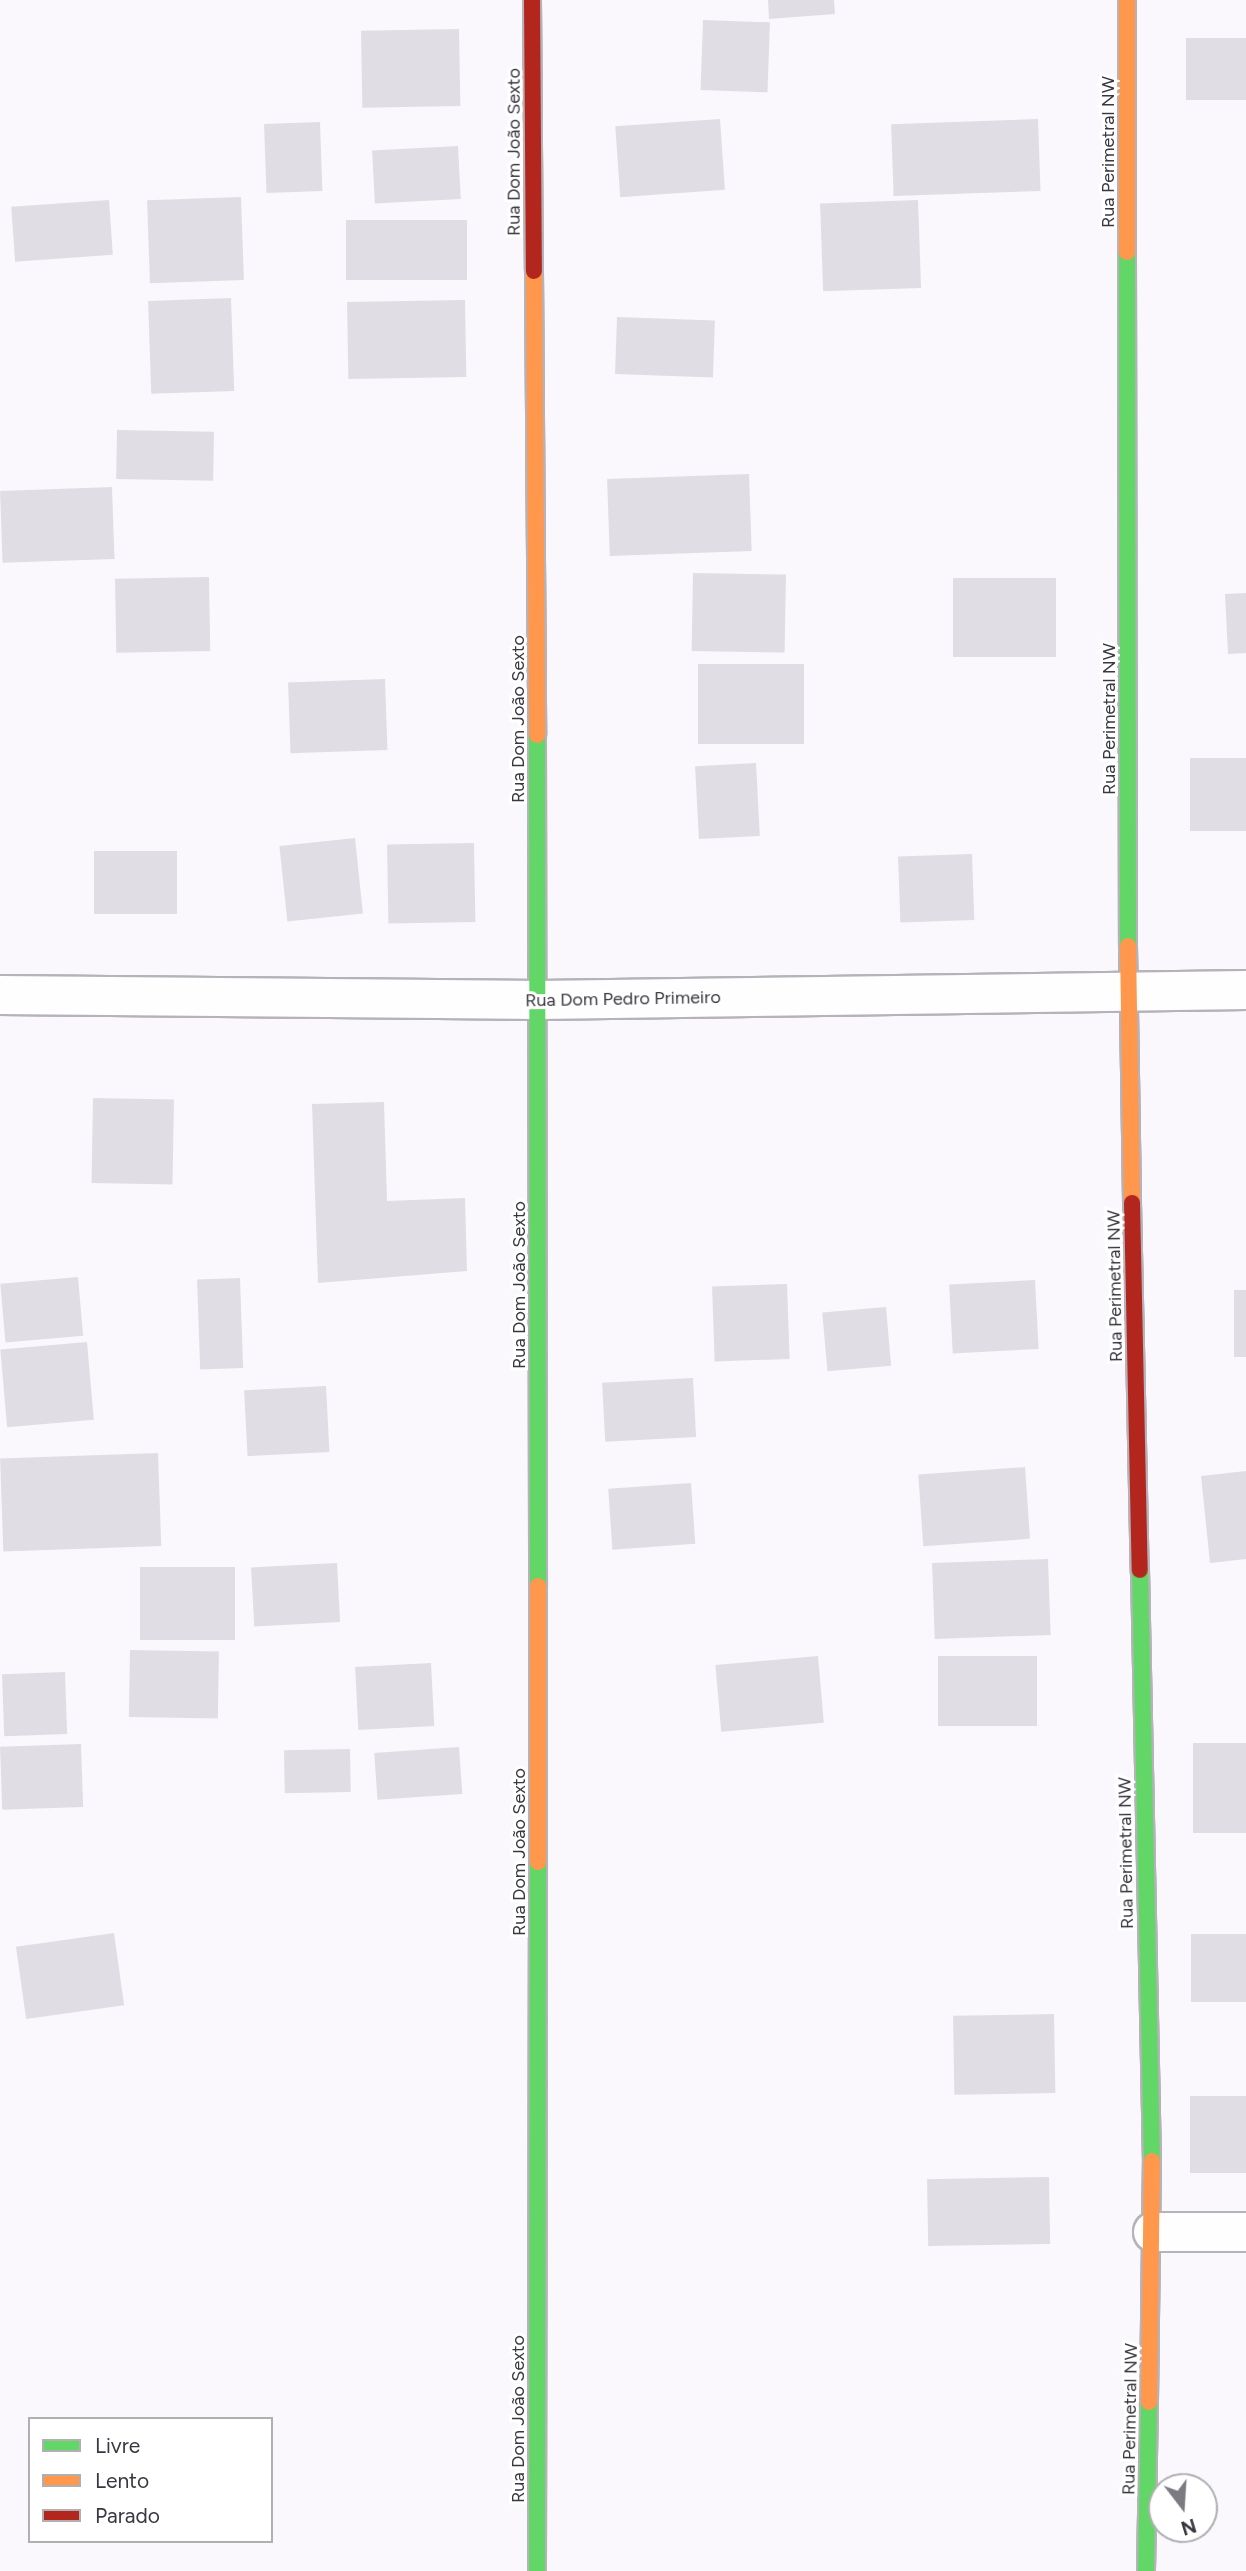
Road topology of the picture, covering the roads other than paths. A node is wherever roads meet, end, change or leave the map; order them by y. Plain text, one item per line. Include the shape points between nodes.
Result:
1 (532, 0) edge
2 (1127, 0) edge
3 (1246, 990) edge
4 (1128, 991) junction
5 (0, 995) edge
6 (539, 1000) junction
7 (1153, 2232) junction
8 (1246, 2232) edge
9 (537, 2571) edge
10 (1146, 2571) edge

1 - 6 street, Rua Dom João Sexto
2 - 4 street, Rua Perimetral NW
3 - 4 street, Rua Dom Pedro Primeiro
4 - 6 street, Rua Dom Pedro Primeiro
4 - 7 street, Rua Perimetral NW
5 - 6 street, Rua Dom Pedro Primeiro
6 - 9 street, Rua Dom João Sexto
7 - 8 street
7 - 10 street, Rua Perimetral NW

